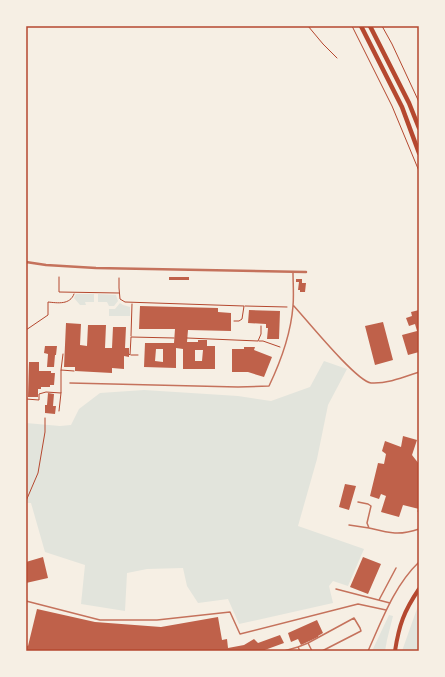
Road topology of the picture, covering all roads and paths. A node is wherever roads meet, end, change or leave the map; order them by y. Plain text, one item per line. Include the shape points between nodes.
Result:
1 (308, 26) edge
2 (352, 26) edge
3 (361, 26) edge
4 (370, 26) edge
5 (382, 26) edge
6 (337, 58) dead end
7 (419, 102) edge
8 (419, 128) edge
9 (419, 153) edge
10 (419, 171) edge
11 (26, 262) edge
12 (293, 272) junction
13 (306, 272) dead end
14 (59, 277) dead end
15 (120, 278) dead end
16 (75, 293) junction
17 (120, 293) junction
18 (132, 303) junction
19 (294, 305) junction
20 (244, 306) junction
21 (288, 307) dead end
22 (234, 322) dead end
23 (262, 326) dead end
24 (26, 330) edge
25 (131, 337) junction
26 (174, 338) dead end
27 (187, 338) dead end
28 (258, 341) junction
29 (284, 348) junction
30 (62, 354) dead end
31 (138, 355) dead end
32 (61, 370) junction
33 (74, 370) dead end
34 (419, 372) edge
35 (70, 383) dead end
36 (61, 393) junction
37 (26, 399) edge
38 (59, 411) dead end
39 (45, 418) dead end
40 (26, 501) edge
41 (358, 502) dead end
42 (349, 525) dead end
43 (369, 528) junction
44 (419, 529) edge
45 (419, 562) edge
46 (396, 568) dead end
47 (336, 589) dead end
48 (419, 589) edge
49 (379, 600) junction
50 (26, 601) edge
51 (390, 603) junction
52 (386, 610) junction
53 (308, 644) junction
54 (298, 647) junction
55 (284, 651) edge
56 (300, 651) edge
57 (312, 651) edge
58 (322, 651) edge
59 (368, 651) edge
60 (395, 651) edge

1 - 6 path
2 - 10 path via 392,106
3 - 9 highway via 402,107
4 - 8 highway
5 - 7 path
11 - 12 street via 96,268
12 - 13 street
12 - 19 lane
14 - 16 path via 59,292
15 - 17 path
16 - 17 path
16 - 24 path via 67,302 48,302 48,314
17 - 18 path via 120,299
18 - 20 path
18 - 25 path
19 - 29 lane
19 - 34 lane via 335,353 370,383 384,382
20 - 21 path
20 - 22 path via 242,319
23 - 28 path
25 - 26 path
25 - 31 path via 130,354
27 - 28 path
28 - 29 path
29 - 35 lane via 269,386
30 - 32 path
32 - 33 path
32 - 36 path
36 - 37 path via 46,392 39,394 39,400
36 - 38 path
39 - 40 path via 38,473
41 - 43 lane via 370,506 367,523
42 - 43 lane
43 - 44 lane via 399,534
45 - 51 lane via 400,585
46 - 49 lane
47 - 49 lane
48 - 60 main road via 405,613
49 - 51 lane
50 - 52 lane via 100,620 157,620 230,612 240,634 358,604
51 - 52 lane
52 - 59 lane
53 - 54 lane
53 - 57 lane
53 - 58 lane via 354,618 360,631
54 - 55 lane
54 - 56 lane

